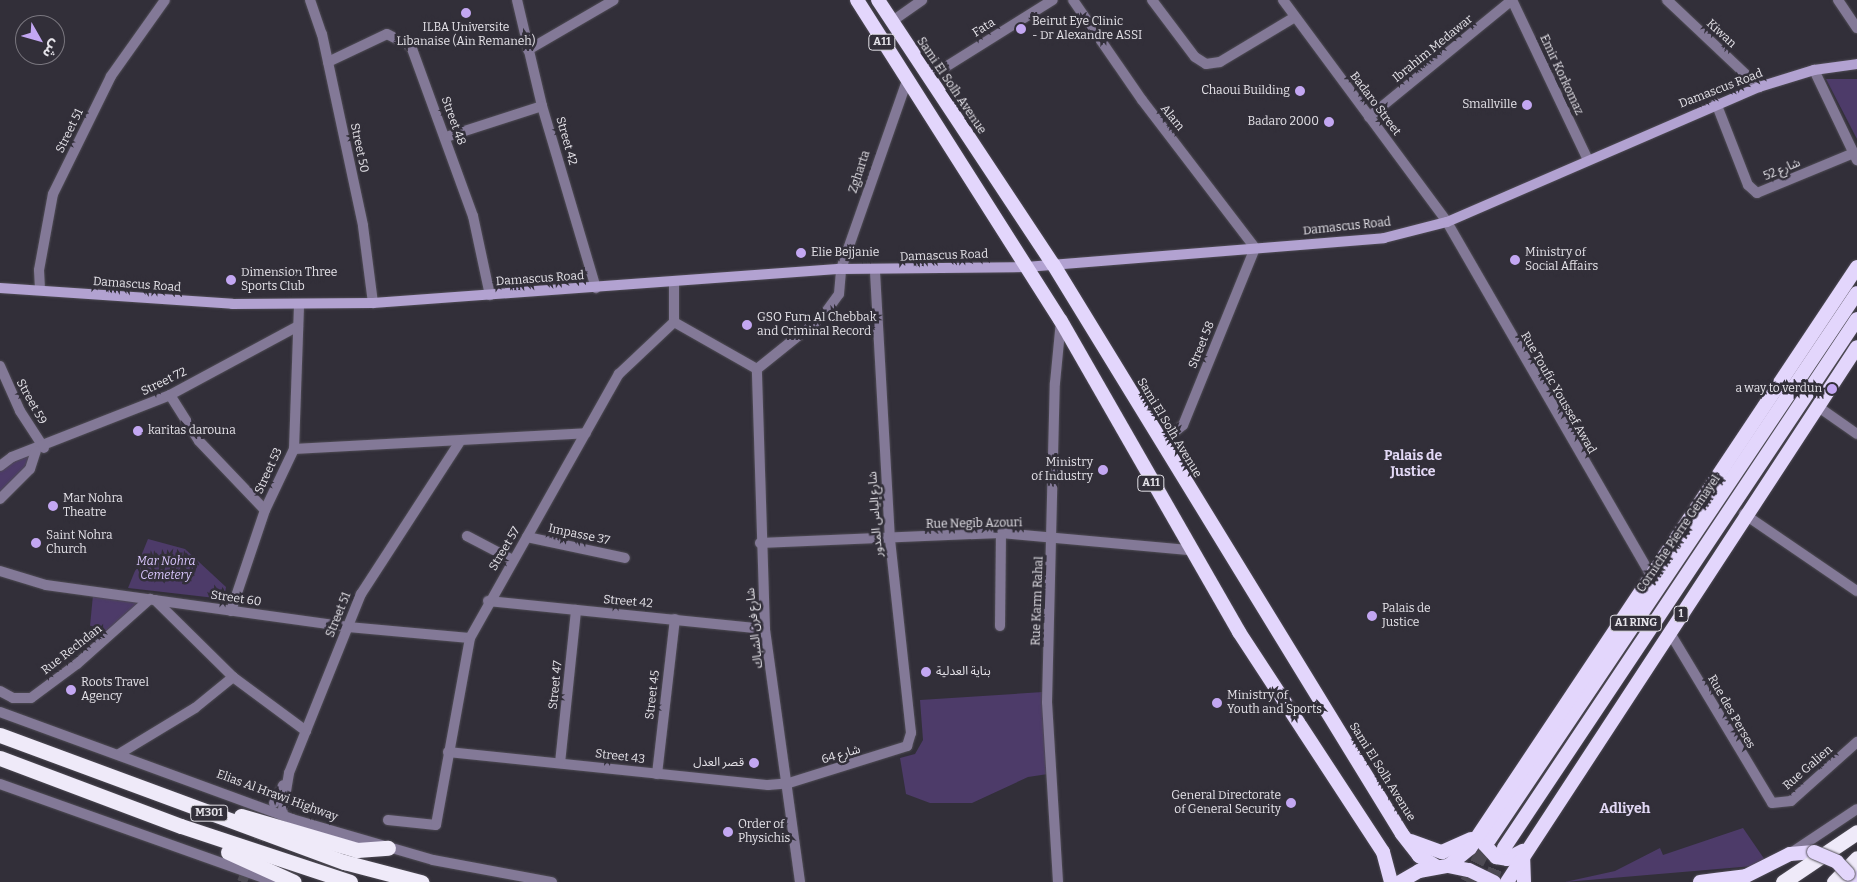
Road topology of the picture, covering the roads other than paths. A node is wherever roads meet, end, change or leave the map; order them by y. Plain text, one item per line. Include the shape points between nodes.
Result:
1 (165, 0) edge
2 (310, 0) edge
3 (517, 0) edge
4 (614, 0) edge
5 (857, 0) edge
6 (878, 0) edge
7 (922, 0) edge
8 (1053, 0) edge
9 (1073, 0) edge
10 (1152, 0) edge
11 (1283, 0) edge
12 (1512, 0) edge
13 (1667, 0) edge
14 (1838, 0) edge
15 (1294, 17) junction
16 (891, 22) junction
17 (1857, 28) edge
18 (528, 50) junction
19 (328, 62) junction
20 (1857, 64) edge
21 (1814, 70) junction
22 (928, 78) junction
23 (906, 84) junction
24 (1759, 87) junction
25 (1716, 103) junction
26 (542, 106) junction
27 (1369, 117) junction
28 (446, 137) junction
29 (1855, 156) edge
30 (1588, 160) junction
31 (1447, 222) junction
32 (1256, 248) junction
33 (1053, 264) junction
34 (1026, 267) junction
35 (1857, 267) edge
36 (841, 269) junction
37 (875, 271) junction
38 (674, 281) junction
39 (0, 288) edge
40 (596, 288) junction
41 (1852, 288) edge
42 (40, 289) junction
43 (490, 295) junction
44 (373, 303) junction
45 (298, 305) junction
46 (1857, 319) edge
47 (1061, 321) junction
48 (674, 322) junction
49 (298, 326) junction
50 (1857, 343) edge
51 (1857, 347) edge
52 (757, 369) junction
53 (1, 371) edge
54 (170, 395) junction
55 (1817, 406) junction
56 (1788, 410) junction
57 (586, 433) junction
58 (1857, 434) edge
59 (459, 443) junction
60 (1161, 443) junction
61 (40, 449) junction
62 (294, 449) junction
63 (0, 466) edge
64 (1701, 497) junction
65 (0, 499) edge
66 (265, 510) junction
67 (1744, 514) junction
68 (1001, 533) junction
69 (466, 536) dead end
70 (527, 537) junction
71 (1053, 537) junction
72 (890, 540) junction
73 (760, 543) junction
74 (1188, 550) junction
75 (625, 558) dead end
76 (513, 560) junction
77 (0, 571) edge
78 (1650, 574) junction
79 (1857, 590) edge
80 (153, 600) junction
81 (488, 601) junction
82 (576, 610) junction
83 (231, 611) junction
84 (675, 619) junction
85 (1000, 626) dead end
86 (348, 627) junction
87 (765, 629) junction
88 (1670, 633) junction
89 (470, 638) junction
90 (233, 676) junction
91 (0, 691) edge
92 (0, 712) edge
93 (306, 731) junction
94 (0, 735) edge
95 (1857, 742) edge
96 (901, 751) joint
97 (448, 752) junction
98 (119, 754) junction
99 (0, 758) edge
100 (560, 763) junction
101 (289, 773) junction
102 (657, 774) junction
103 (789, 783) junction
104 (0, 784) edge
105 (274, 803) dead end
106 (1772, 803) joint
107 (1857, 809) edge
108 (282, 814) junction
109 (218, 816) junction
110 (388, 820) dead end
111 (1485, 824) junction
112 (181, 826) junction
113 (1857, 832) edge
114 (1402, 834) junction
115 (1489, 840) tunnel mouth
116 (388, 848) junction
117 (1504, 848) tunnel mouth
118 (1526, 849) junction
119 (1790, 854) junction
120 (1857, 858) edge
121 (1442, 866) junction
122 (1852, 878) edge
123 (274, 882) edge
124 (294, 882) edge
125 (350, 882) edge
126 (421, 882) edge
127 (552, 882) edge
128 (800, 882) edge
129 (1058, 882) edge
130 (1391, 882) edge
131 (1400, 882) edge
132 (1494, 882) edge
133 (1507, 882) edge
134 (1524, 882) edge
135 (1700, 882) edge
136 (1783, 882) edge
137 (1834, 882) edge

1 - 42 street, Street 51 via 111,76 53,194 38,270
2 - 19 street, Street 50
3 - 18 street, Street 42
4 - 18 street
5 - 23 highway, A11
6 - 16 highway, Sami El Solh Avenue / A11
7 - 16 street
8 - 22 street, Fata
9 - 32 street, Alam via 1142,100
10 - 15 street via 1195,58 1206,64 1220,62
11 - 15 street, Badaro Street
12 - 27 street, Ibrahim Medawar
12 - 30 street, Emir Korkomaz
13 - 24 street, Kiwan
14 - 17 street
15 - 27 street, Badaro Street
16 - 22 highway, Sami El Solh Avenue / A11
18 - 26 street, Street 42
19 - 28 street, Street 48 via 386,34 406,42 416,53
19 - 44 street, Street 50 via 363,226
20 - 21 main road, Damascus Road
21 - 24 main road, Damascus Road
21 - 29 street
22 - 33 highway, Sami El Solh Avenue / A11
23 - 34 highway, A11
23 - 36 street, Zgharta via 890,120
24 - 25 main road, Damascus Road
25 - 29 street, شارع 52 via 1748,185 1757,193
25 - 30 main road, Damascus Road
26 - 28 street
26 - 40 street, Street 42
27 - 31 street, Badaro Street
28 - 43 street, Street 48 via 473,216
30 - 31 main road, Damascus Road
31 - 32 main road, Damascus Road via 1384,238
31 - 78 street, Rue Toufic Youssef Awad
32 - 33 main road, Damascus Road
32 - 60 street, Street 58 via 1183,425
33 - 34 main road, Damascus Road
33 - 60 highway, Sami El Solh Avenue / A11
34 - 37 main road, Damascus Road
34 - 47 highway, A11
35 - 41 highway
36 - 37 main road, Damascus Road
36 - 38 main road, Damascus Road
36 - 52 street via 840,294 833,306
37 - 72 street, شارع إلياس المدور
38 - 40 main road, Damascus Road
38 - 48 street
39 - 42 main road, Damascus Road
40 - 43 main road, Damascus Road
41 - 56 highway, Corniche Pierre Gemayel / A1 RING
41 - 64 highway
42 - 45 main road, Damascus Road via 141,299
43 - 44 main road, Damascus Road
44 - 45 main road, Damascus Road
45 - 49 street, Street 53
46 - 56 highway, Corniche Pierre Gemayel / A1 RING
47 - 71 street, Rue Karm Rahal via 1055,384
47 - 74 highway, A11
48 - 52 street
48 - 57 street, Street 57 via 618,374
49 - 54 street, Street 72
49 - 62 street, Street 53
50 - 56 highway
51 - 55 highway, 1
52 - 73 street, شارع فرن الشباك
53 - 61 street, Street 59
54 - 61 street, Street 72
54 - 66 street via 199,441
55 - 58 street
55 - 67 highway, 1
56 - 64 highway
56 - 67 highway
56 - 115 highway, Corniche Pierre Gemayel / A1 RING
56 - 117 highway, Corniche Pierre Gemayel / A1 RING
57 - 59 street
57 - 70 street, Street 57
59 - 62 street
59 - 86 street, Street 51 via 376,565
60 - 114 highway, Sami El Solh Avenue / A11
61 - 63 street, Street 72 via 12,457
61 - 65 street via 30,469
62 - 66 street, Street 53
64 - 78 highway
66 - 83 street, Street 53
67 - 79 street
67 - 88 highway, 1
68 - 71 street, Rue Negib Azouri
68 - 72 street, Rue Negib Azouri
68 - 85 street
69 - 76 street
70 - 75 street, Impasse 37
70 - 76 street, Street 57
71 - 74 street, Rue Negib Azouri
71 - 129 street, Rue Karm Rahal via 1047,702
72 - 73 street, Rue Negib Azouri
72 - 96 street, شارع إلياس المدور via 911,734
73 - 87 street, شارع فرن الشباك
74 - 130 highway, A11 via 1378,844 1388,863
76 - 81 street, Street 57
77 - 80 street, Street 60 via 46,585
78 - 111 highway
80 - 83 street, Street 60
80 - 90 street
80 - 91 street, Rue Rechdan via 78,664 31,698
81 - 82 street, Street 42
81 - 89 street, Street 57
82 - 84 street, Street 42
82 - 100 street, Street 47
83 - 86 street, Street 60
84 - 87 street, Street 42
84 - 102 street, Street 45
86 - 89 street, Street 60
86 - 93 street, Street 51
87 - 103 street, شارع فرن الشباك
88 - 106 street, Rue des Perses
88 - 118 highway, 1
89 - 97 street, Street 57
90 - 93 street
90 - 98 street via 195,708
92 - 98 street, Elias Al Hrawi Highway
93 - 101 street, Street 51
94 - 109 highway, M301
95 - 106 street, Rue Galien via 1791,801
96 - 103 street, شارع 64
97 - 100 street, Street 43
97 - 110 street, Street 57 via 436,825
98 - 108 street, Elias Al Hrawi Highway
99 - 112 highway, M301
100 - 102 street, Street 43
101 - 105 street
101 - 108 street, Street 51
102 - 103 street, Street 43 via 745,784
103 - 128 street, شارع فرن الشباك
104 - 123 street
107 - 119 street
108 - 116 street, Elias Al Hrawi Highway
109 - 116 highway via 250,817 357,850
109 - 126 highway, M301 via 344,862
111 - 114 highway via 1463,846 1449,851 1429,850
111 - 118 highway via 1484,844 1496,857 1507,859
111 - 121 highway via 1463,856
112 - 124 highway via 215,847
112 - 125 highway, M301
113 - 136 highway
114 - 121 highway, Sami El Solh Avenue / A11 via 1419,856
116 - 127 street, Elias Al Hrawi Highway via 433,860
118 - 133 highway, 1
118 - 134 highway via 1520,867
119 - 122 highway, bridge via 1814,852 1837,862
119 - 135 highway via 1762,871
120 - 137 highway
121 - 131 highway
121 - 132 highway via 1469,870

